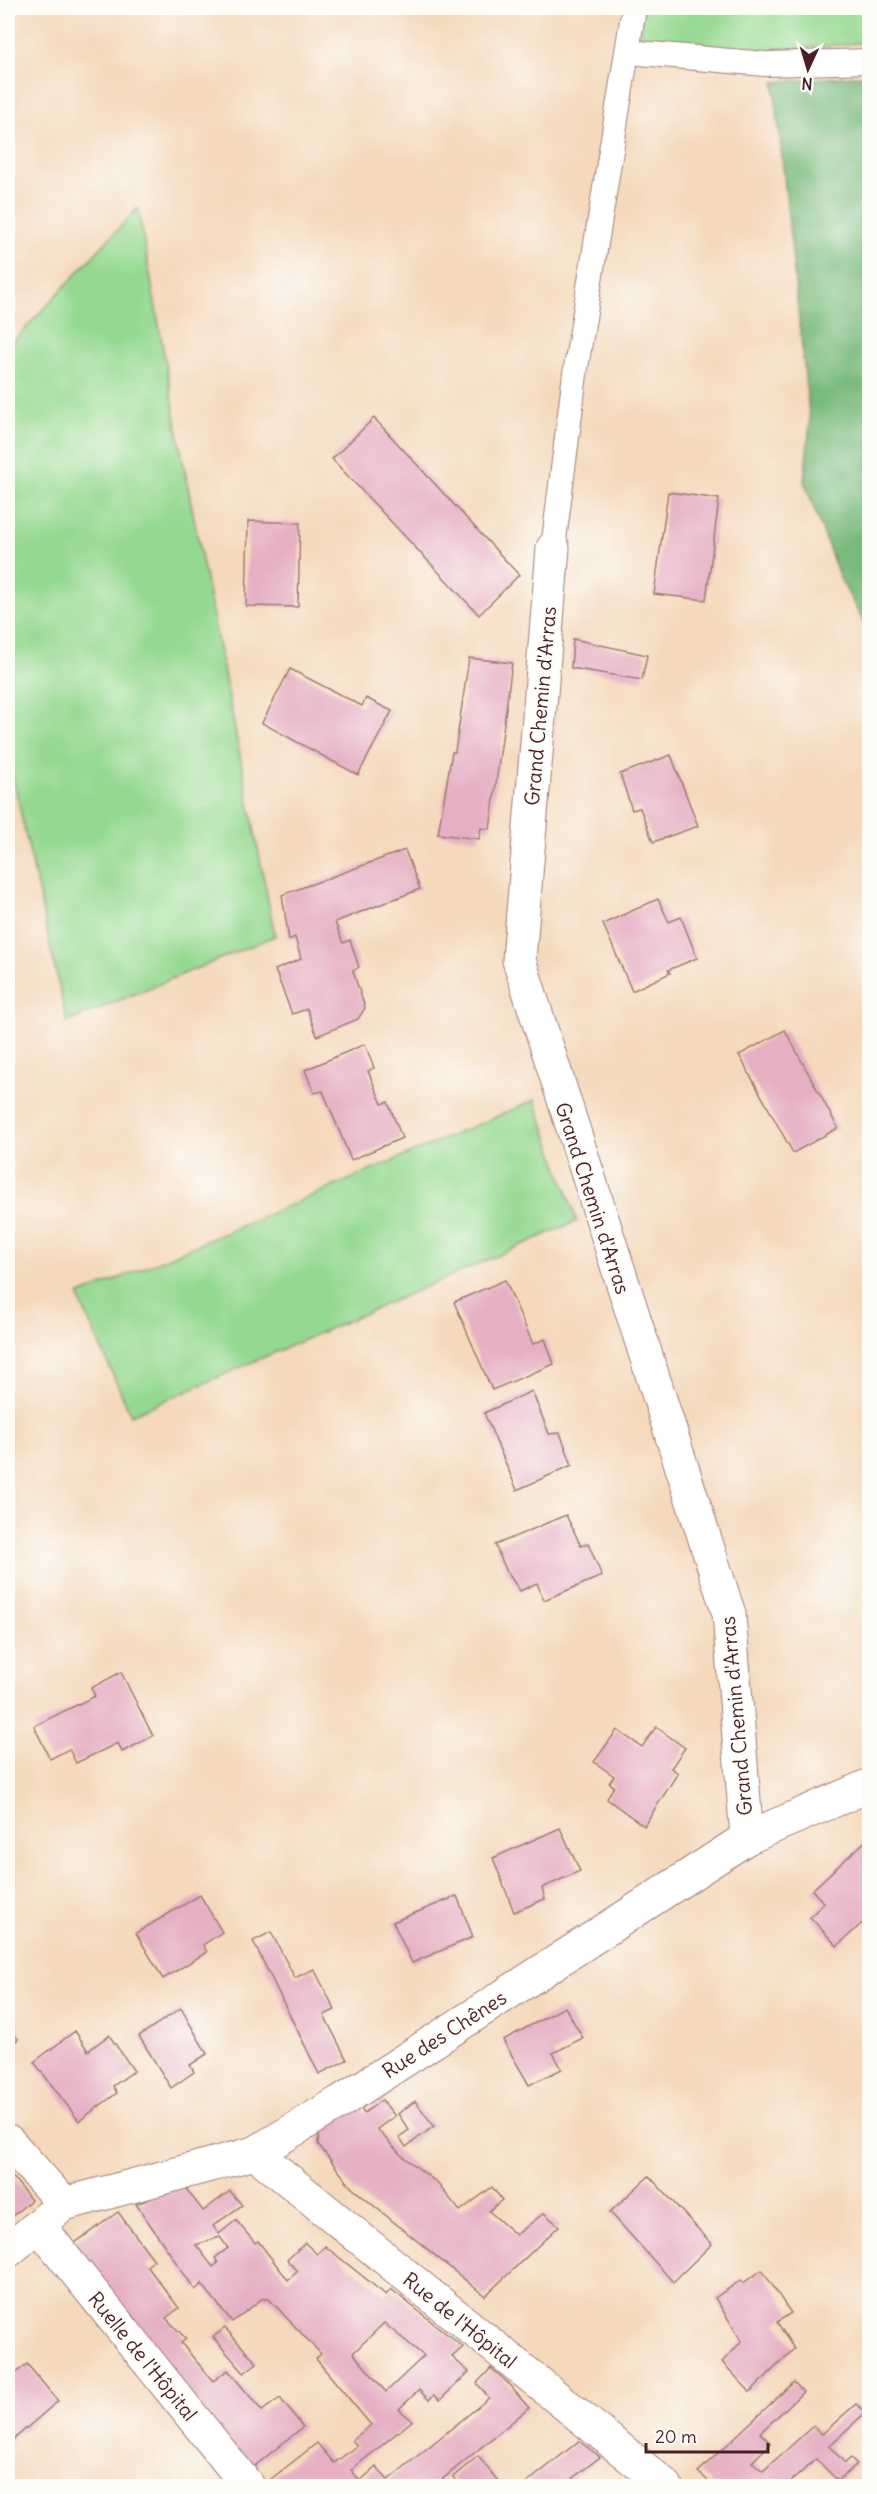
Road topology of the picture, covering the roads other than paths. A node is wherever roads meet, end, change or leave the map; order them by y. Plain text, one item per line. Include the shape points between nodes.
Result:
1 (633, 8) edge
2 (628, 52) junction
3 (870, 61) edge
4 (553, 548) joint
5 (870, 1785) edge
6 (747, 1838) junction
7 (8, 2141) edge
8 (255, 2153) junction
9 (64, 2204) junction
10 (39, 2226) junction
11 (8, 2251) edge
12 (248, 2487) edge
13 (666, 2487) edge

1 - 2 lane
2 - 3 lane via 765,64
2 - 4 lane via 575,374
4 - 6 street, Grand Chemin d'Arras via 519,960 729,1614
5 - 6 street, Rue des Chênes
6 - 8 street, Rue des Chênes
7 - 9 street
8 - 9 street, Rue des Chênes
8 - 13 street, Rue de l'Hôpital
9 - 10 street, Rue des Chênes
10 - 11 street, Rue des Chênes
10 - 12 street, Ruelle de l'Hôpital

